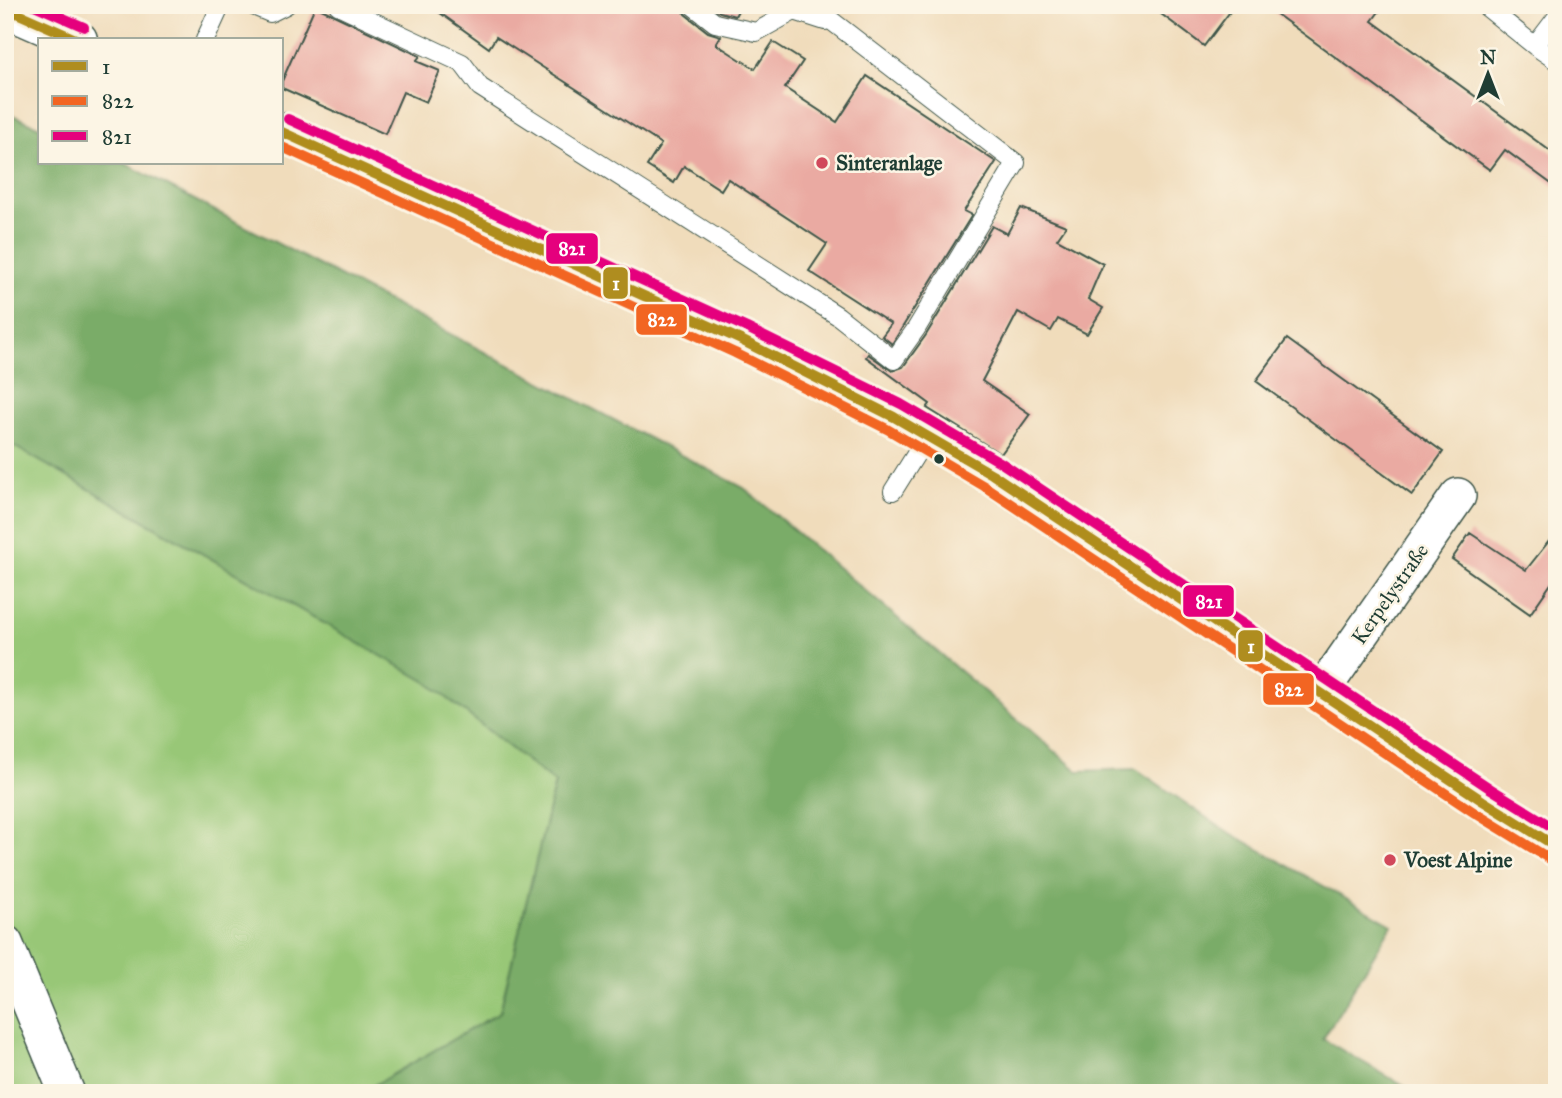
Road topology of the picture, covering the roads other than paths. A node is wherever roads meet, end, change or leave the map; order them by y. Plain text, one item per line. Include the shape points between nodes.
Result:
1 (221, 5) edge
2 (251, 5) edge
3 (286, 5) edge
4 (338, 5) edge
5 (692, 5) edge
6 (811, 5) edge
7 (1484, 5) edge
8 (5, 8) edge
9 (1557, 17) edge
10 (833, 23) junction
11 (73, 38) edge
12 (206, 38) edge
13 (1535, 46) junction
14 (1557, 61) edge
15 (284, 133) edge
16 (928, 435) junction
17 (892, 491) dead end
18 (1458, 496) dead end
19 (1321, 692) junction
20 (1557, 847) edge
21 (5, 943) edge
22 (67, 1093) edge

1 - 12 lane
2 - 3 lane via 270,13
4 - 10 lane via 463,63 480,87 838,316 894,360 1016,163
5 - 10 lane via 715,23 756,32 794,11
6 - 10 lane
7 - 13 lane
8 - 11 main road
9 - 13 lane
13 - 14 lane
15 - 16 main road via 714,327
16 - 17 lane
16 - 19 main road
18 - 19 street, Kerpelystraße
19 - 20 main road
21 - 22 street

